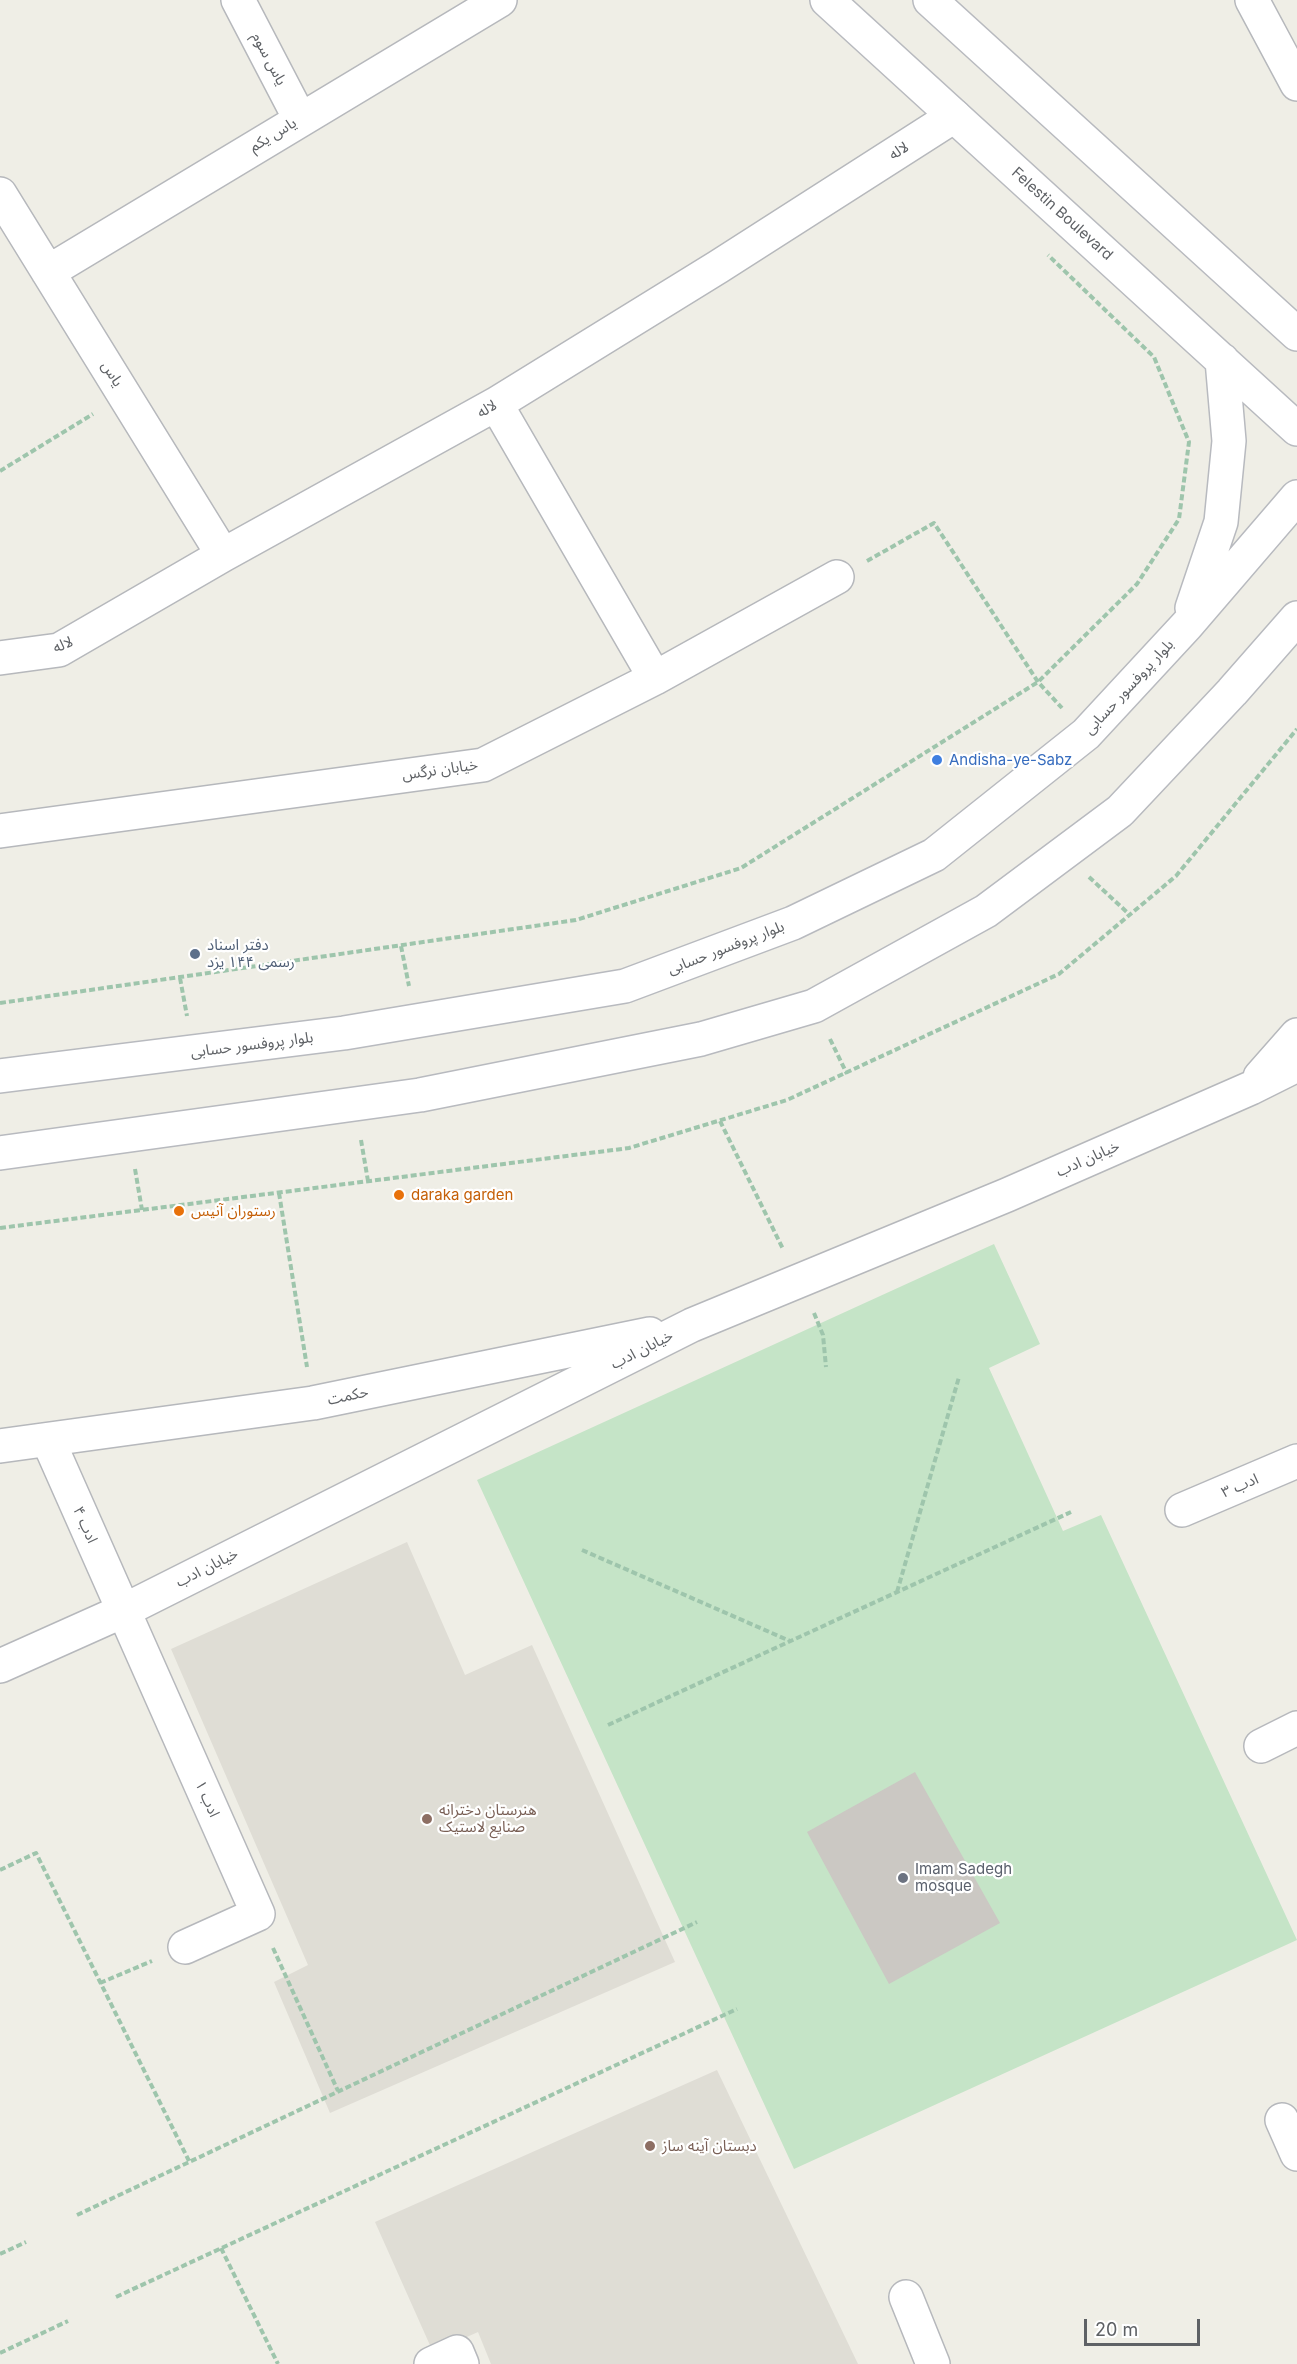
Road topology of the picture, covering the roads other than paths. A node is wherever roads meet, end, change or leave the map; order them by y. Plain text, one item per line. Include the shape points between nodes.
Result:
1 (238, 0) edge
2 (500, 0) edge
3 (827, 0) edge
4 (930, 0) edge
5 (1252, 0) edge
6 (1297, 84) edge
7 (954, 116) junction
8 (300, 118) junction
9 (0, 194) edge
10 (48, 272) junction
11 (1252, 294) junction
12 (1297, 303) edge
13 (1297, 334) edge
14 (1222, 360) junction
15 (496, 404) junction
16 (1297, 429) edge
17 (1297, 497) edge
18 (223, 555) junction
19 (837, 577) road end
20 (1297, 618) edge
21 (1187, 625) junction
22 (0, 658) edge
23 (656, 678) junction
24 (0, 831) edge
25 (1297, 1035) edge
26 (1297, 1065) edge
27 (0, 1076) edge
28 (1251, 1088) junction
29 (0, 1153) edge
30 (692, 1325) junction
31 (48, 1440) junction
32 (0, 1446) edge
33 (1297, 1461) edge
34 (1182, 1510) dead end
35 (123, 1611) junction
36 (0, 1666) edge
37 (1297, 1728) edge
38 (1261, 1746) dead end
39 (185, 1947) road end
40 (1282, 2120) dead end
41 (1297, 2154) edge
42 (906, 2297) dead end
43 (431, 2364) edge
44 (462, 2364) edge
45 (933, 2364) edge

1 - 8 street, یاس سوم
2 - 8 street, یاس یکم
3 - 7 street, Felestin Boulevard
4 - 11 street
5 - 6 street
7 - 14 street, Felestin Boulevard
7 - 15 street, لاله
8 - 10 street, یاس یکم
9 - 10 street, یاس
10 - 18 street, یاس
11 - 12 street
11 - 13 street
14 - 16 street, Felestin Boulevard
14 - 21 street via 1229,441 1221,522
15 - 18 street, لاله
15 - 23 street
17 - 21 street, بلوار پروفسور حسابی
18 - 22 street, لاله via 58,651
19 - 23 street, خیابان نرگس
20 - 29 street via 1120,812 986,911 814,1006 712,1035 420,1095
21 - 27 street, بلوار پروفسور حسابی via 1086,735 934,855 793,924 624,987 344,1033
23 - 24 street, خیابان نرگس via 483,765
25 - 28 street
26 - 28 street, خیابان ادب
28 - 30 street, خیابان ادب via 1007,1195
30 - 31 street, حکمت via 313,1403
30 - 35 street, خیابان ادب
31 - 32 street, حکمت
31 - 35 street, ادب ۴
33 - 34 street, ادب ۳
35 - 36 street, خیابان ادب
35 - 39 street, ادب ۱ via 258,1914
37 - 38 street
40 - 41 street
42 - 45 street
43 - 44 street via 457,2352

